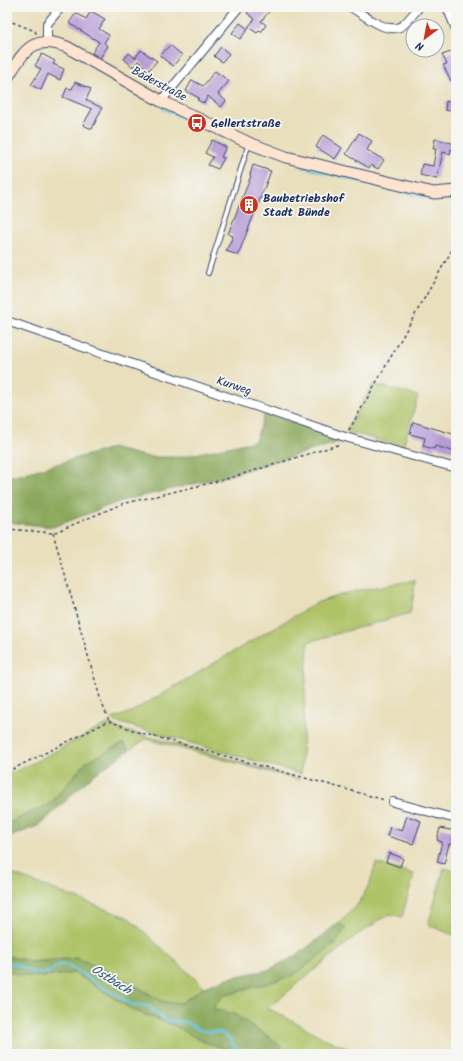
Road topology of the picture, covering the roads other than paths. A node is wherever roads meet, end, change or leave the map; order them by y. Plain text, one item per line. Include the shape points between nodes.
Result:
1 (61, 7) edge
2 (239, 7) edge
3 (351, 7) edge
4 (419, 7) edge
5 (447, 7) edge
6 (456, 29) edge
7 (43, 42) junction
8 (7, 78) edge
9 (161, 101) junction
10 (249, 143) junction
11 (456, 191) edge
12 (208, 273) dead end
13 (7, 321) edge
14 (456, 468) edge
15 (393, 802) road end
16 (456, 819) edge

1 - 7 street via 47,24
2 - 9 street
3 - 4 street via 383,27 393,29 402,26
5 - 6 street
7 - 8 street via 32,46 24,53
7 - 9 street, Bäderstraße via 67,47
9 - 10 street, Bäderstraße
10 - 11 street, Bäderstraße via 286,157 413,189 434,192
10 - 12 lane
13 - 14 street, Kurweg via 343,441
15 - 16 street

